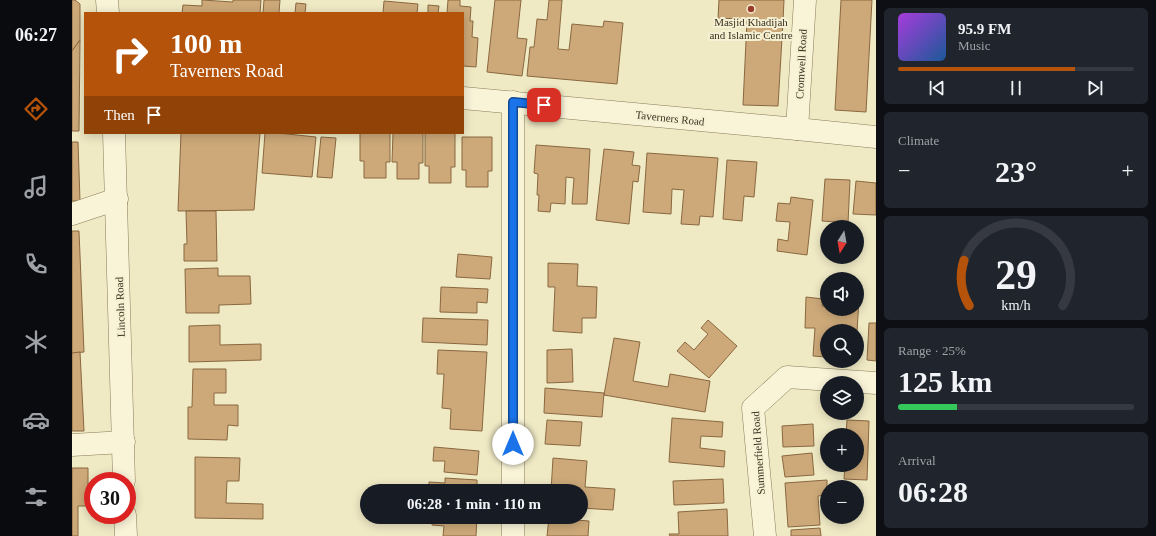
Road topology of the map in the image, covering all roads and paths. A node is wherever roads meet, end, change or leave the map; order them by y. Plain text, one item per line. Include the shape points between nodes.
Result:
1 (108, 0) edge
2 (805, 0) edge
3 (108, 12) edge
4 (464, 98) edge
5 (513, 102) junction
6 (798, 129) junction
7 (114, 134) edge
8 (876, 138) edge
9 (116, 199) junction
10 (72, 214) edge
11 (876, 383) edge
12 (124, 442) junction
13 (72, 446) edge
14 (124, 472) edge
15 (513, 484) edge
16 (125, 524) edge
17 (513, 524) edge
18 (126, 536) edge
19 (513, 536) edge
20 (765, 536) edge

1 - 3 street
2 - 6 street, Cromwell Road
4 - 5 street, Taverners Road
5 - 6 street, Taverners Road
5 - 15 street
6 - 8 street, Taverners Road
7 - 9 street, Lincoln Road
9 - 10 street
9 - 12 street, Lincoln Road
11 - 20 street, Summerfield Road via 787,378 753,408
12 - 13 street
12 - 14 street, Lincoln Road
16 - 18 street
17 - 19 street

